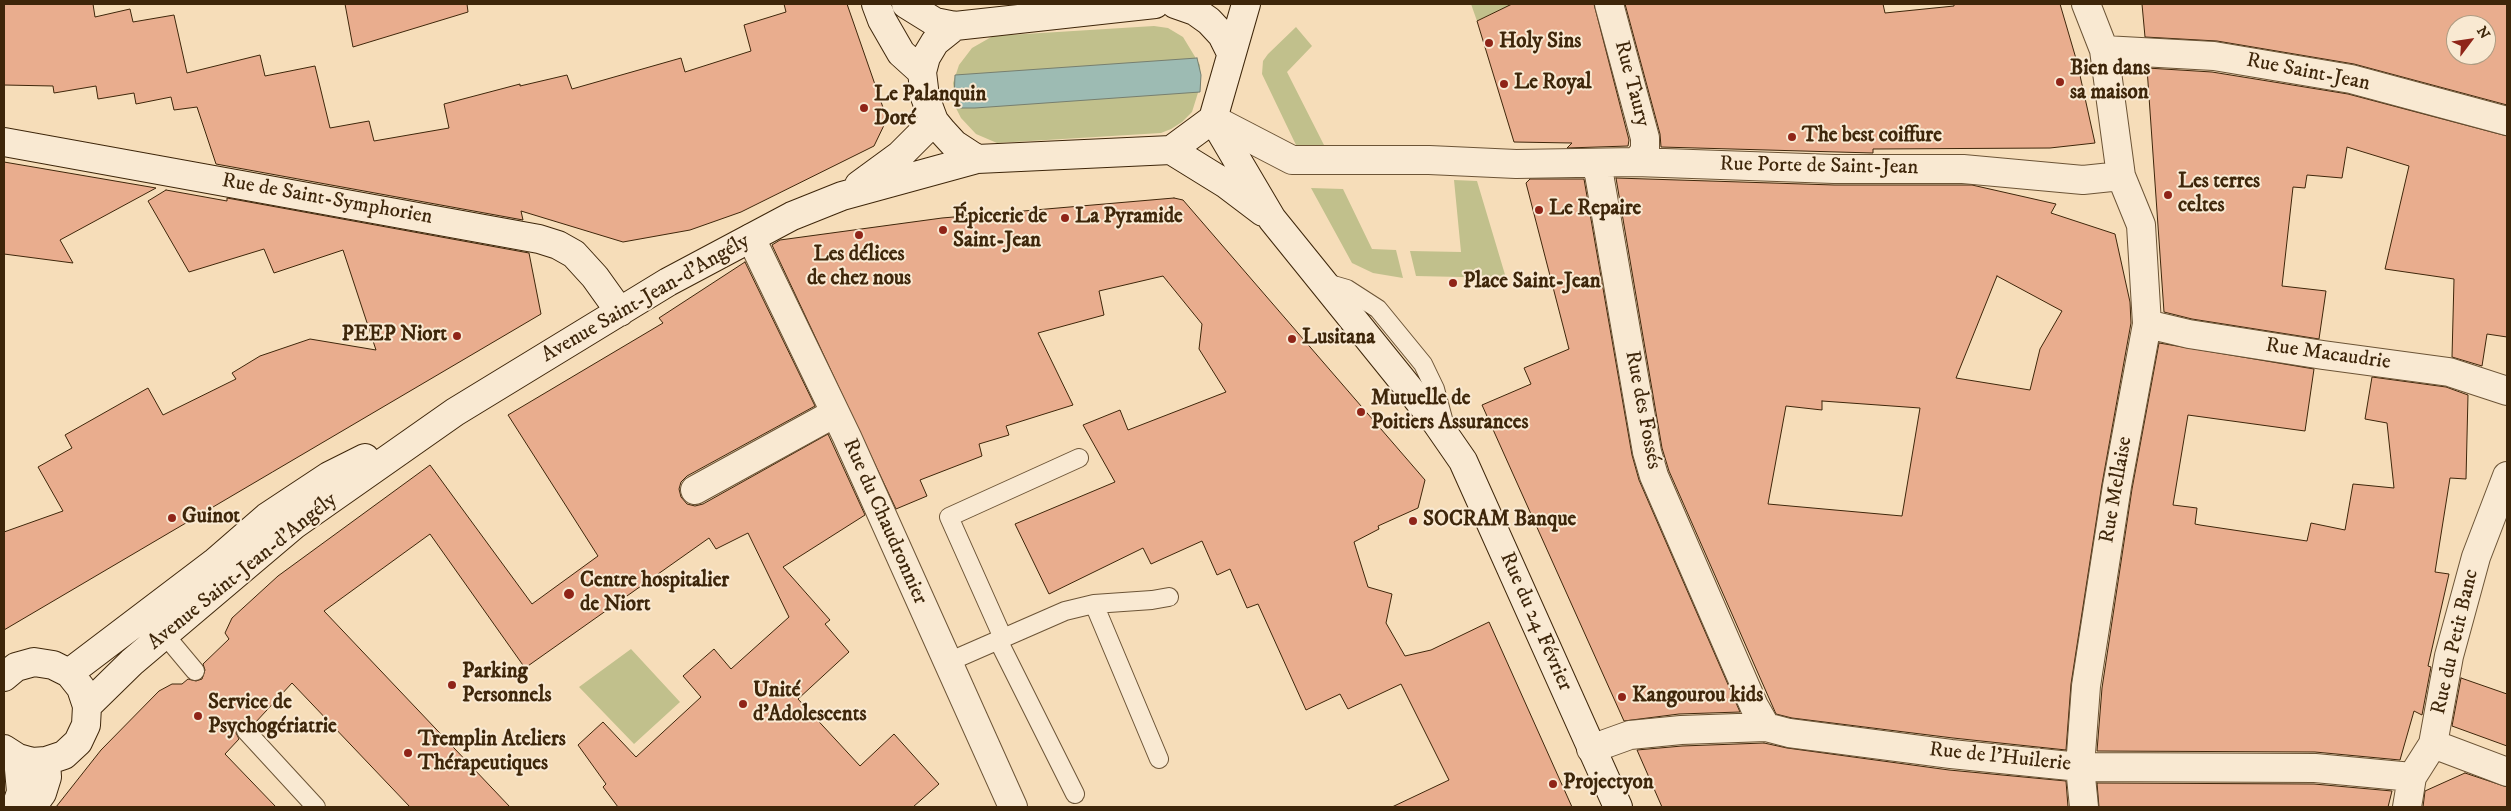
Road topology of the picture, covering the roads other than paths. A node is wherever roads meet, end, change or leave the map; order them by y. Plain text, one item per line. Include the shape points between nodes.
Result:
1 (876, 4) edge
2 (906, 4) edge
3 (1155, 4) edge
4 (1176, 4) edge
5 (1246, 4) edge
6 (1609, 4) edge
7 (2086, 4) edge
8 (955, 26) junction
9 (2104, 50) junction
10 (1230, 53) junction
11 (922, 72) junction
12 (1213, 120) junction
13 (934, 121) junction
14 (2507, 121) edge
15 (4, 142) edge
16 (1171, 150) junction
17 (977, 159) junction
18 (1636, 162) junction
19 (1594, 164) junction
20 (2121, 176) junction
21 (842, 196) junction
22 (1272, 219) junction
23 (751, 238) junction
24 (1322, 282) junction
25 (620, 312) junction
26 (2147, 324) junction
27 (2507, 390) edge
28 (455, 412) junction
29 (835, 412) junction
30 (1450, 441) junction
31 (1079, 458) dead end
32 (2507, 476) edge
33 (695, 490) dead end
34 (1168, 597) dead end
35 (1094, 604) junction
36 (147, 613) junction
37 (164, 635) junction
38 (1001, 639) junction
39 (946, 663) junction
40 (195, 671) dead end
41 (69, 673) junction
42 (4, 676) edge
43 (87, 706) junction
44 (1766, 727) junction
45 (246, 732) dead end
46 (2433, 744) junction
47 (1592, 749) junction
48 (11, 754) edge
49 (1159, 759) dead end
50 (46, 762) junction
51 (2080, 767) junction
52 (2507, 772) edge
53 (2412, 777) junction
54 (1075, 794) dead end
55 (16, 807) edge
56 (32, 807) edge
57 (316, 807) edge
58 (1013, 807) edge
59 (1618, 807) edge
60 (2084, 807) edge
61 (2407, 807) edge

1 - 11 street via 901,53
2 - 8 street via 935,22
3 - 8 street
4 - 10 street via 1209,21 1222,35
5 - 10 street
6 - 18 street, Rue Taury via 1645,138 1645,151
7 - 9 street, Rue Mellaise
8 - 11 street via 935,42
9 - 14 street, Rue Saint-Jean via 2214,56 2351,79
9 - 20 street, Rue Mellaise
10 - 12 street
11 - 13 street via 925,97
12 - 16 street
12 - 19 street, Rue Porte de Saint-Jean via 1292,160
12 - 22 street
13 - 17 street via 954,144
13 - 21 street, Avenue Saint-Jean-d'Angély via 900,155
15 - 25 street, Rue de Saint-Symphorien via 558,244 574,254 595,276
16 - 17 street, Avenue Saint-Jean-d'Angély
16 - 22 street via 1226,184
17 - 21 street, Avenue Saint-Jean-d'Angély
18 - 19 street, Rue Porte de Saint-Jean
18 - 20 street, Rue Porte de Saint-Jean via 1834,169 1963,169 2083,180
19 - 44 street, Rue des Fossés via 1599,174 1647,452 1654,476
20 - 26 street, Rue Mellaise via 2141,225
21 - 23 street, Avenue Saint-Jean-d'Angély via 792,216
22 - 24 street
23 - 25 street, Avenue Saint-Jean-d'Angély via 668,282
23 - 29 street, Rue du Chaudronnier
24 - 30 street, Rue du 24 Février
24 - 30 lane via 1347,289 1378,309 1423,364 1435,389
25 - 28 street, Avenue Saint-Jean-d'Angély
26 - 27 street, Rue Macaudrie via 2189,334 2449,372
26 - 51 street, Rue Mellaise via 2117,486 2086,686
28 - 36 street, Avenue Saint-Jean-d'Angély via 329,476 275,512
28 - 37 street, Avenue Saint-Jean-d'Angély via 294,526
29 - 33 street
29 - 39 street, Rue du Chaudronnier
30 - 47 street, Rue du 24 Février via 1479,494
31 - 38 lane via 949,517
32 - 46 street, Rue du Petit Banc via 2474,566 2449,656
34 - 35 lane
35 - 38 lane via 1065,611
35 - 49 lane
36 - 37 lane
36 - 41 street, Avenue Saint-Jean-d'Angély
37 - 40 lane
37 - 43 street, Avenue Saint-Jean-d'Angély
38 - 39 lane
38 - 54 lane
39 - 58 street, Rue du Chaudronnier
41 - 42 street via 53,665 34,662 16,667
41 - 43 street via 81,688
43 - 50 street via 86,724 78,742 64,755
44 - 47 street, Rue de l'Huilerie via 1630,735
44 - 51 street, Rue de l'Huilerie via 1789,733 1951,754
45 - 57 lane
46 - 52 street
46 - 53 street, Rue du Petit Banc
47 - 59 street, Rue du 24 Février
48 - 50 street via 32,762
48 - 55 street via 21,792
50 - 56 street via 47,777 42,793
51 - 53 street, Rue de l'Huilerie via 2315,768
51 - 60 street, Rue Mellaise
53 - 61 street, Rue du Petit Banc

